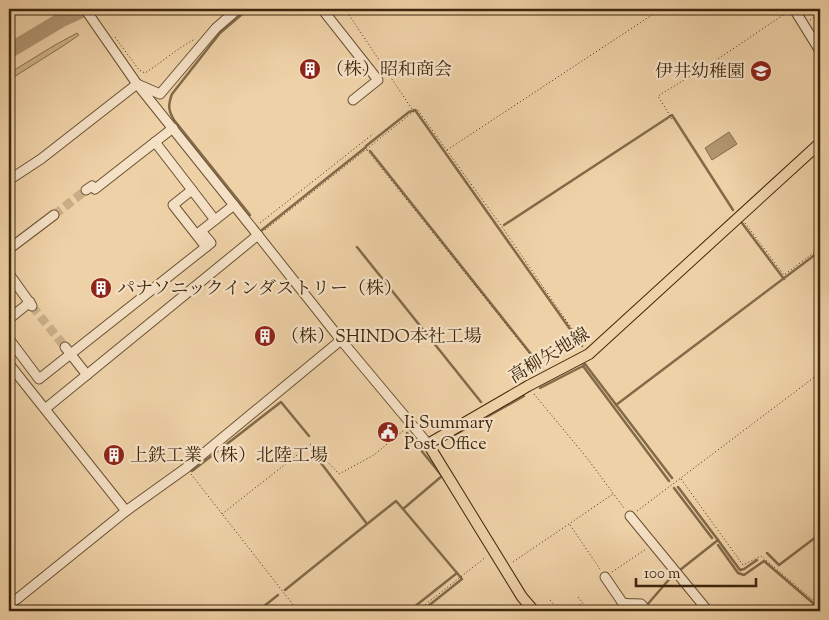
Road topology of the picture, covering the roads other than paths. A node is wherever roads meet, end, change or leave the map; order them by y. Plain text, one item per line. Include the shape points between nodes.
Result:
1 (85, 9) edge
2 (238, 9) edge
3 (322, 9) edge
4 (790, 11) edge
5 (820, 51) edge
6 (137, 84) junction
7 (353, 100) dead end
8 (173, 128) junction
9 (155, 142) junction
10 (820, 143) edge
11 (9, 180) edge
12 (86, 190) tunnel mouth
13 (192, 190) junction
14 (234, 205) junction
15 (54, 215) tunnel mouth
16 (216, 220) junction
17 (256, 232) junction
18 (206, 247) junction
19 (9, 249) edge
20 (9, 274) edge
21 (9, 319) edge
22 (9, 339) edge
23 (341, 340) junction
24 (68, 350) junction
25 (9, 364) edge
26 (87, 375) junction
27 (45, 409) junction
28 (428, 444) junction
29 (126, 511) junction
30 (630, 516) road end
31 (605, 576) road end
32 (13, 602) edge
33 (534, 611) edge
34 (647, 611) edge
35 (708, 611) edge

1 - 6 street
2 - 6 street via 216,28 160,94
3 - 7 street via 378,80
4 - 5 street via 804,25
6 - 8 street
6 - 11 street
8 - 9 street
8 - 14 street
9 - 12 street via 95,189 92,186
9 - 13 street
10 - 28 main road, 高柳矢地線 via 589,354
13 - 16 street
13 - 18 street via 173,205
14 - 16 street
14 - 17 street
15 - 19 street
16 - 18 street via 201,231 211,243
17 - 23 street
17 - 26 street
18 - 24 street
20 - 21 street via 31,304
22 - 24 street via 39,379
23 - 28 street
23 - 29 street via 186,468
24 - 26 street
25 - 27 street
26 - 27 street
27 - 29 street
28 - 33 main road via 522,597
29 - 32 street
30 - 35 street
31 - 34 street via 622,602 641,604

